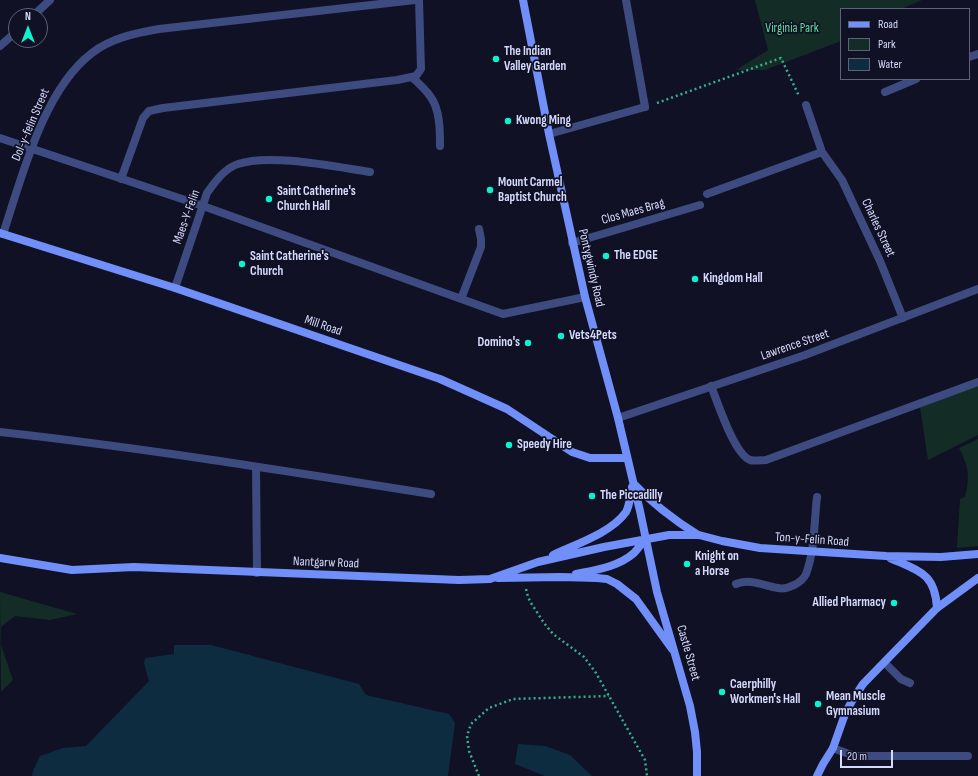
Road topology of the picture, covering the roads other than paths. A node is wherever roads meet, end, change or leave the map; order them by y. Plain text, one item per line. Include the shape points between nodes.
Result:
1 (50, 0) edge
2 (415, 0) edge
3 (419, 0) edge
4 (523, 0) edge
5 (626, 0) edge
6 (42, 8) edge
7 (8, 39) edge
8 (0, 46) edge
9 (412, 77) junction
10 (914, 80) edge
11 (885, 92) dead end
12 (806, 105) road end
13 (549, 134) junction
14 (0, 138) edge
15 (440, 146) dead end
16 (32, 148) junction
17 (822, 152) junction
18 (370, 172) dead end
19 (121, 179) junction
20 (707, 194) dead end
21 (700, 205) dead end
22 (203, 206) junction
23 (479, 229) dead end
24 (1, 236) edge
25 (572, 243) junction
26 (175, 288) junction
27 (978, 289) edge
28 (585, 297) junction
29 (461, 299) junction
30 (903, 318) junction
31 (978, 382) edge
32 (711, 386) junction
33 (618, 418) junction
34 (0, 432) edge
35 (627, 458) junction
36 (256, 466) junction
37 (632, 483) junction
38 (431, 494) dead end
39 (816, 497) dead end
40 (699, 535) junction
41 (646, 538) junction
42 (812, 552) junction
43 (978, 554) edge
44 (886, 556) junction
45 (0, 558) edge
46 (538, 562) junction
47 (257, 573) junction
48 (561, 577) junction
49 (978, 578) edge
50 (490, 579) junction
51 (736, 584) dead end
52 (937, 608) junction
53 (676, 654) junction
54 (885, 663) junction
55 (910, 683) dead end
56 (833, 748) junction
57 (968, 756) dead end
58 (696, 776) edge
59 (817, 776) edge

1 - 6 street
2 - 16 street, Dol-y-felin Street via 159,28 134,33 92,53 75,69 51,103
3 - 9 street via 421,69
4 - 13 main road, Pontygwindy Road
5 - 13 street via 645,107
7 - 8 street
9 - 15 street via 431,97 435,106 440,128
9 - 19 street via 149,111 143,118
10 - 11 street
12 - 17 street, Charles Street
13 - 25 main road, Pontygwindy Road
14 - 16 street
16 - 19 street
16 - 24 street, Dol-y-felin Street
17 - 20 street
17 - 30 street, Charles Street via 845,186
18 - 22 street, Maes-Y-Felin via 283,161 250,161 237,164 225,172 215,182
19 - 22 street
21 - 25 street, Clos Maes Brag
22 - 26 street, Maes-Y-Felin
22 - 29 street
23 - 29 street via 481,247
24 - 26 main road, Mill Road
25 - 28 main road, Pontygwindy Road
26 - 35 main road, Mill Road via 440,379 507,409 572,452 590,458
27 - 30 street, Lawrence Street
28 - 29 street via 503,314
28 - 33 main road, Pontygwindy Road
30 - 32 street, Lawrence Street via 805,355
31 - 32 street via 766,460 750,460 740,453
32 - 33 street, Lawrence Street
33 - 35 main road, Pontygwindy Road
34 - 36 street
35 - 37 main road, Pontygwindy Road
36 - 38 street
36 - 47 street
37 - 40 main road via 658,508
37 - 41 main road, Pontygwindy Road
37 - 46 main road via 629,504 619,519 595,536
39 - 42 street
40 - 41 main road, Ton-y-Felin Road
40 - 42 main road, Ton-y-Felin Road via 760,548
41 - 46 main road, Nantgarw Road
41 - 48 main road via 622,562
41 - 53 main road, Castle Street via 657,592
42 - 44 main road, Ton-y-Felin Road
42 - 51 street via 806,575 791,588 780,589 749,582
43 - 44 main road, Ton-y-Felin Road via 941,557
44 - 52 main road via 917,570 931,582 936,594
45 - 47 main road, Nantgarw Road via 72,570 134,567
46 - 50 main road, Nantgarw Road
47 - 50 main road, Nantgarw Road
48 - 50 main road
48 - 53 main road via 597,578 618,584 627,590
49 - 52 main road
52 - 54 main road
53 - 58 main road, Castle Street via 695,732
54 - 55 street via 901,679
54 - 56 main road via 853,699
56 - 57 street via 854,756
56 - 59 main road

